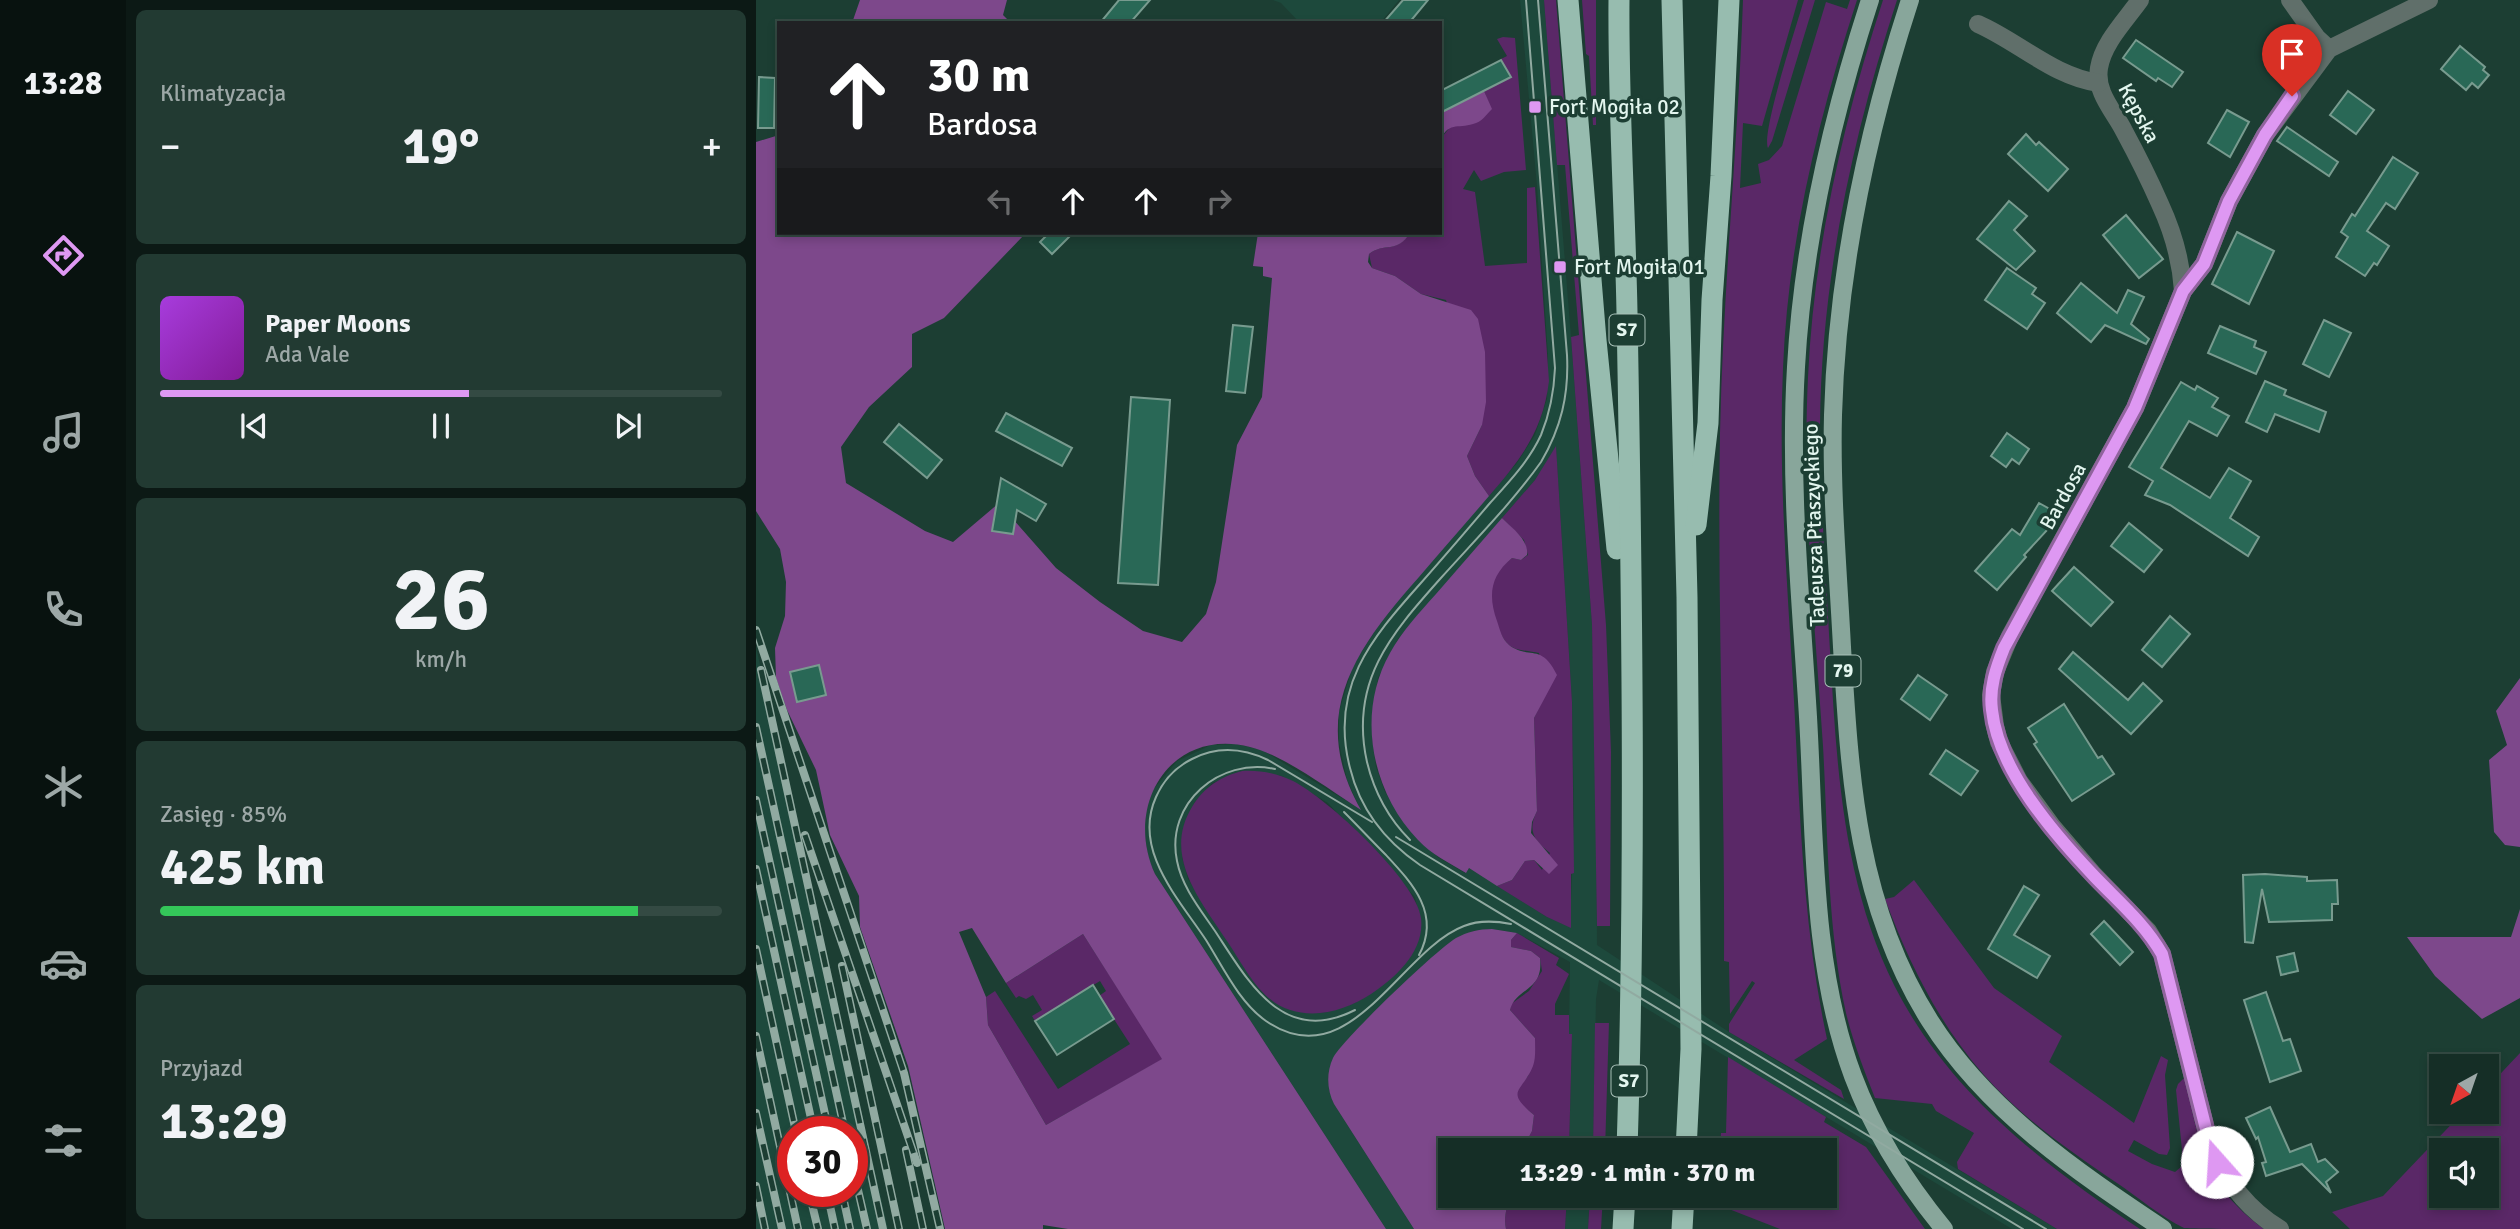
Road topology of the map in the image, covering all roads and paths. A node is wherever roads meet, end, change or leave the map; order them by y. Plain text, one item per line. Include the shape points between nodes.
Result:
1 (1568, 0) edge
2 (1619, 0) edge
3 (1672, 0) edge
4 (1729, 0) edge
5 (1870, 0) edge
6 (1910, 0) edge
7 (2140, 0) edge
8 (2290, 0) edge
9 (2429, 0) edge
10 (1978, 24) dead end
11 (2329, 49) junction
12 (2099, 83) junction
13 (2183, 291) junction
14 (1687, 597) junction
15 (1630, 660) junction
16 (1627, 1138) edge
17 (1687, 1138) edge
18 (1624, 1208) edge
19 (1683, 1208) edge
20 (1623, 1229) edge
21 (1682, 1229) edge
22 (1944, 1229) edge
23 (2163, 1229) edge
24 (2280, 1229) edge

1 - 15 highway via 1595,340
2 - 15 highway, S7
3 - 14 highway
4 - 14 highway via 1708,423
5 - 22 main road, Tadeusza Ptaszyckiego / 79 via 1833,122 1814,211 1799,317 1794,409 1796,510 1822,929 1835,1017 1862,1098 1906,1180
6 - 23 main road, Tadeusza Ptaszyckiego / 79 via 1858,187 1835,361 1834,512 1848,739 1864,863 1898,962 1952,1053 2030,1134
7 - 12 street via 2110,41
8 - 11 street
9 - 11 street, Bardosa
10 - 12 street, Kępska via 2066,75
11 - 13 street, Bardosa via 2265,135 2229,201 2204,264
12 - 13 street, Kępska via 2160,205 2178,250
13 - 24 street, Bardosa via 2135,408 2004,648 1992,702 1999,742 2034,802 2155,942 2167,970 2217,1162 2240,1196
14 - 17 highway via 1691,1049
15 - 16 highway, S7 via 1633,965
18 - 20 highway
19 - 21 highway

